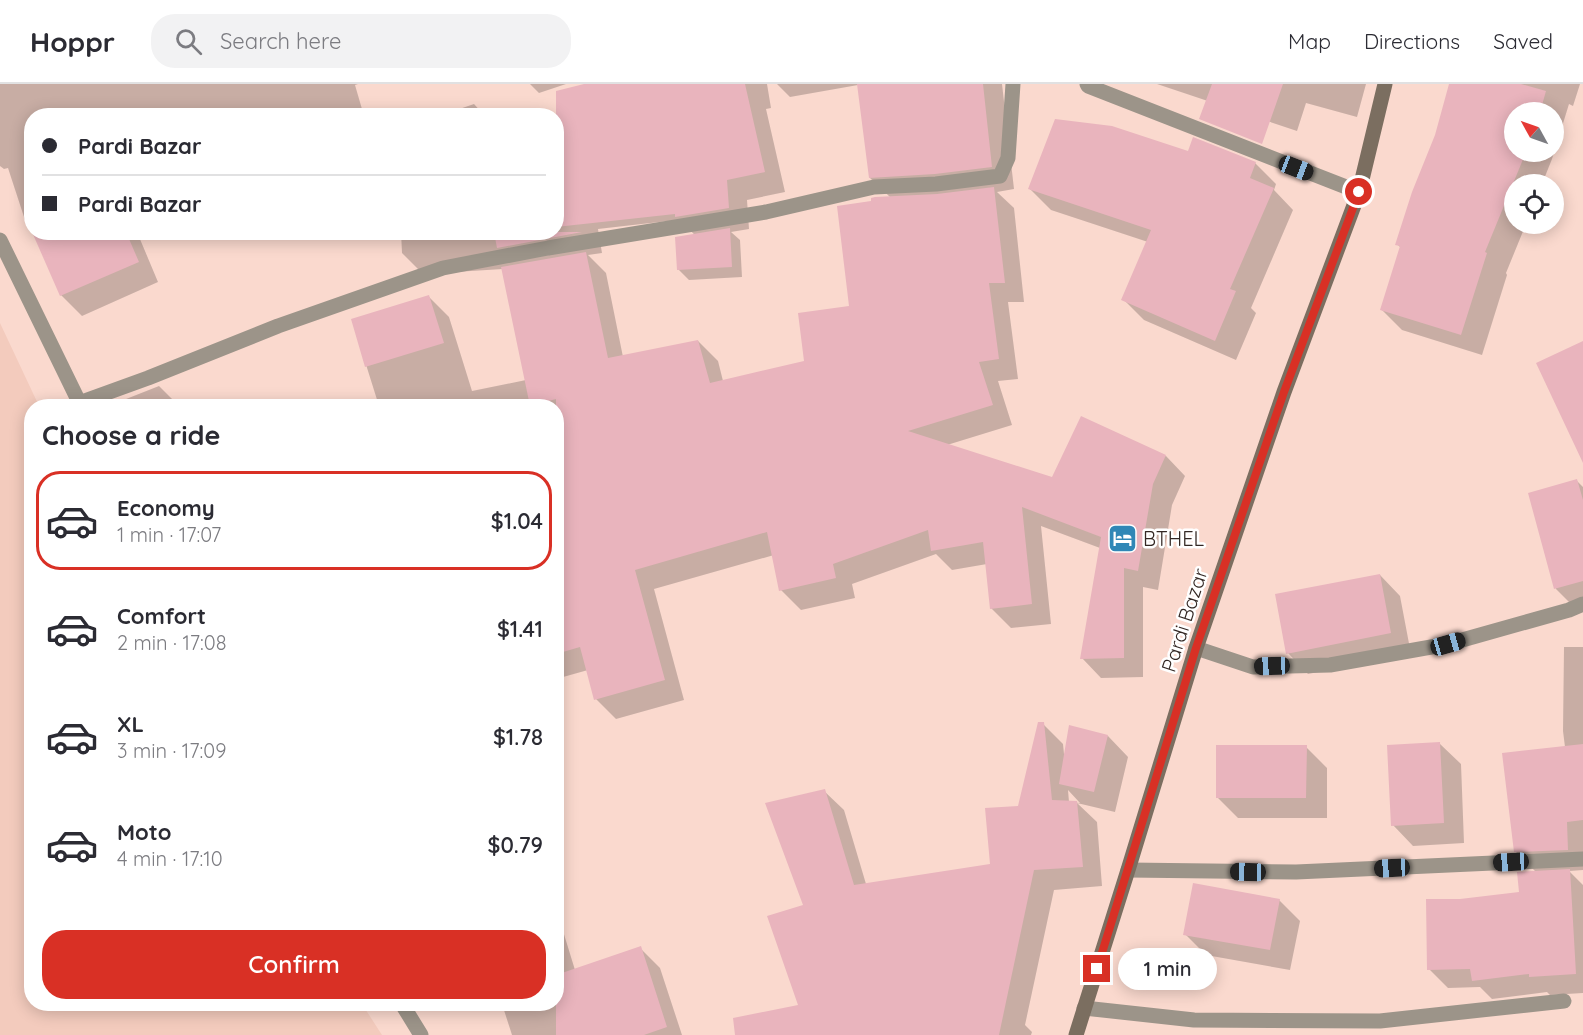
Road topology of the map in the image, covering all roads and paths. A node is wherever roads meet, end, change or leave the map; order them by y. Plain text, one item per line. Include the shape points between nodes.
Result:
1 (1013, 84) edge
2 (1087, 84) edge
3 (1385, 84) edge
4 (1359, 192) junction
5 (0, 240) edge
6 (77, 399) edge
7 (95, 399) edge
8 (1583, 604) edge
9 (1196, 648) junction
10 (1583, 859) edge
11 (1128, 870) junction
12 (1564, 1001) dead end
13 (1084, 1008) junction
14 (406, 1011) edge
15 (421, 1035) edge
16 (1076, 1035) edge

1 - 7 street via 1008,158 1000,176 874,187 766,212 443,268 278,326
2 - 4 street
3 - 4 main road, Pardi Bazar
4 - 9 main road, Pardi Bazar via 1284,392
5 - 6 street
8 - 9 street via 1448,644 1330,664 1253,667
9 - 11 main road, Pardi Bazar
10 - 11 street via 1296,872
11 - 13 main road, Pardi Bazar
12 - 13 street via 1380,1021 1194,1020
13 - 16 main road, Pardi Bazar
14 - 15 street

